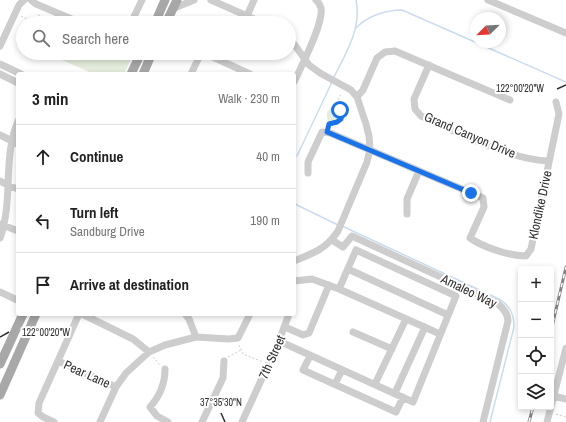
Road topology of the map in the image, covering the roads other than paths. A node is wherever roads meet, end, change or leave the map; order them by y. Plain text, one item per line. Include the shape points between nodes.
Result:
1 (24, 0) edge
2 (31, 0) edge
3 (142, 0) edge
4 (165, 0) edge
5 (176, 0) edge
6 (194, 0) edge
7 (211, 0) edge
8 (254, 0) edge
9 (316, 0) edge
10 (488, 0) edge
11 (172, 9) junction
12 (64, 16) edge
13 (134, 16) edge
14 (158, 16) edge
15 (169, 16) edge
16 (247, 16) joint
17 (566, 33) edge
18 (0, 46) edge
19 (296, 47) edge
20 (304, 59) junction
21 (138, 60) edge
22 (149, 60) edge
23 (199, 60) edge
24 (219, 60) edge
25 (0, 64) edge
26 (429, 66) junction
27 (17, 72) edge
28 (132, 72) edge
29 (144, 72) edge
30 (192, 72) edge
31 (246, 72) edge
32 (0, 74) edge
33 (296, 77) edge
34 (16, 82) edge
35 (356, 97) junction
36 (510, 100) dead end
37 (556, 102) dead end
38 (0, 136) edge
39 (15, 143) edge
40 (370, 150) junction
41 (549, 161) junction
42 (419, 171) junction
43 (308, 173) dead end
44 (0, 180) edge
45 (8, 186) junction
46 (16, 188) edge
47 (407, 214) dead end
48 (2, 225) edge
49 (16, 230) edge
50 (0, 238) edge
51 (332, 240) junction
52 (296, 259) edge
53 (348, 269) junction
54 (296, 281) edge
55 (329, 285) junction
56 (339, 288) junction
57 (0, 292) edge
58 (16, 300) edge
59 (448, 315) junction
60 (22, 316) edge
61 (35, 316) edge
62 (78, 316) edge
63 (86, 316) edge
64 (187, 316) edge
65 (249, 316) edge
66 (288, 316) edge
67 (406, 319) junction
68 (285, 327) junction
69 (425, 327) junction
70 (353, 332) dead end
71 (440, 334) junction
72 (196, 336) junction
73 (279, 341) junction
74 (566, 348) edge
75 (392, 349) junction
76 (149, 352) junction
77 (310, 356) junction
78 (58, 361) junction
79 (224, 361) road end
80 (564, 363) edge
81 (0, 364) edge
82 (164, 369) road end
83 (342, 370) junction
84 (335, 384) junction
85 (375, 384) junction
86 (116, 387) junction
87 (395, 393) junction
88 (0, 395) edge
89 (554, 396) joint
90 (404, 397) junction
91 (566, 399) edge
92 (550, 410) edge
93 (54, 422) edge
94 (100, 422) edge
95 (168, 422) edge
96 (202, 422) edge
97 (242, 422) edge
98 (483, 422) edge
99 (547, 422) edge

1 - 18 street
2 - 12 street
3 - 13 street
4 - 14 main road
5 - 11 main road
6 - 11 street
7 - 16 street
8 - 16 street
9 - 20 street via 321,9 320,18
10 - 17 street
11 - 15 main road
19 - 20 street
20 - 33 street
20 - 35 street
21 - 28 main road
22 - 29 main road
23 - 30 street
24 - 31 street
25 - 27 street
26 - 35 street via 395,51 385,52 377,58 363,90
26 - 36 street
26 - 41 street, Grand Canyon Drive via 414,99 415,109 421,116 500,150
32 - 34 street
35 - 40 street via 366,124
37 - 41 street, Klondike Drive via 559,114
38 - 39 street
39 - 45 street via 9,154
40 - 42 street
40 - 43 street via 324,132 308,162
40 - 51 street
41 - 42 street, Klondike Drive via 531,249 526,256 479,245 470,238 484,206 483,198
42 - 47 street via 407,199
44 - 45 street
45 - 46 street
45 - 48 street
48 - 49 street
48 - 50 street
51 - 52 street via 315,253
51 - 98 street, Amaleo Way via 343,247 352,236 498,303 504,309 508,321
53 - 56 street
53 - 59 street
53 - 59 street via 356,250 456,296
54 - 55 street via 312,279
55 - 56 street
55 - 68 street via 309,333 303,335
56 - 67 street
57 - 58 street
59 - 71 street
60 - 81 main road
61 - 88 main road
62 - 78 street
63 - 76 street via 133,339
64 - 72 street
65 - 72 street via 238,338
66 - 68 street, 7th Street
67 - 69 street
67 - 75 street
68 - 73 street, 7th Street
69 - 71 street
69 - 87 street
70 - 75 street
71 - 90 street via 413,402
72 - 76 street
73 - 77 street
73 - 97 street, 7th Street
74 - 80 street
75 - 85 street
76 - 86 street via 126,373
77 - 83 street
77 - 84 street via 303,370
78 - 86 street, Pear Lane
78 - 93 street via 39,403 38,413
79 - 96 street via 223,378
80 - 89 street
82 - 95 street via 160,394 150,407 157,416
83 - 84 street
83 - 85 street
84 - 90 street via 396,412
85 - 87 street
86 - 94 street
87 - 90 street
89 - 91 street
92 - 99 street

